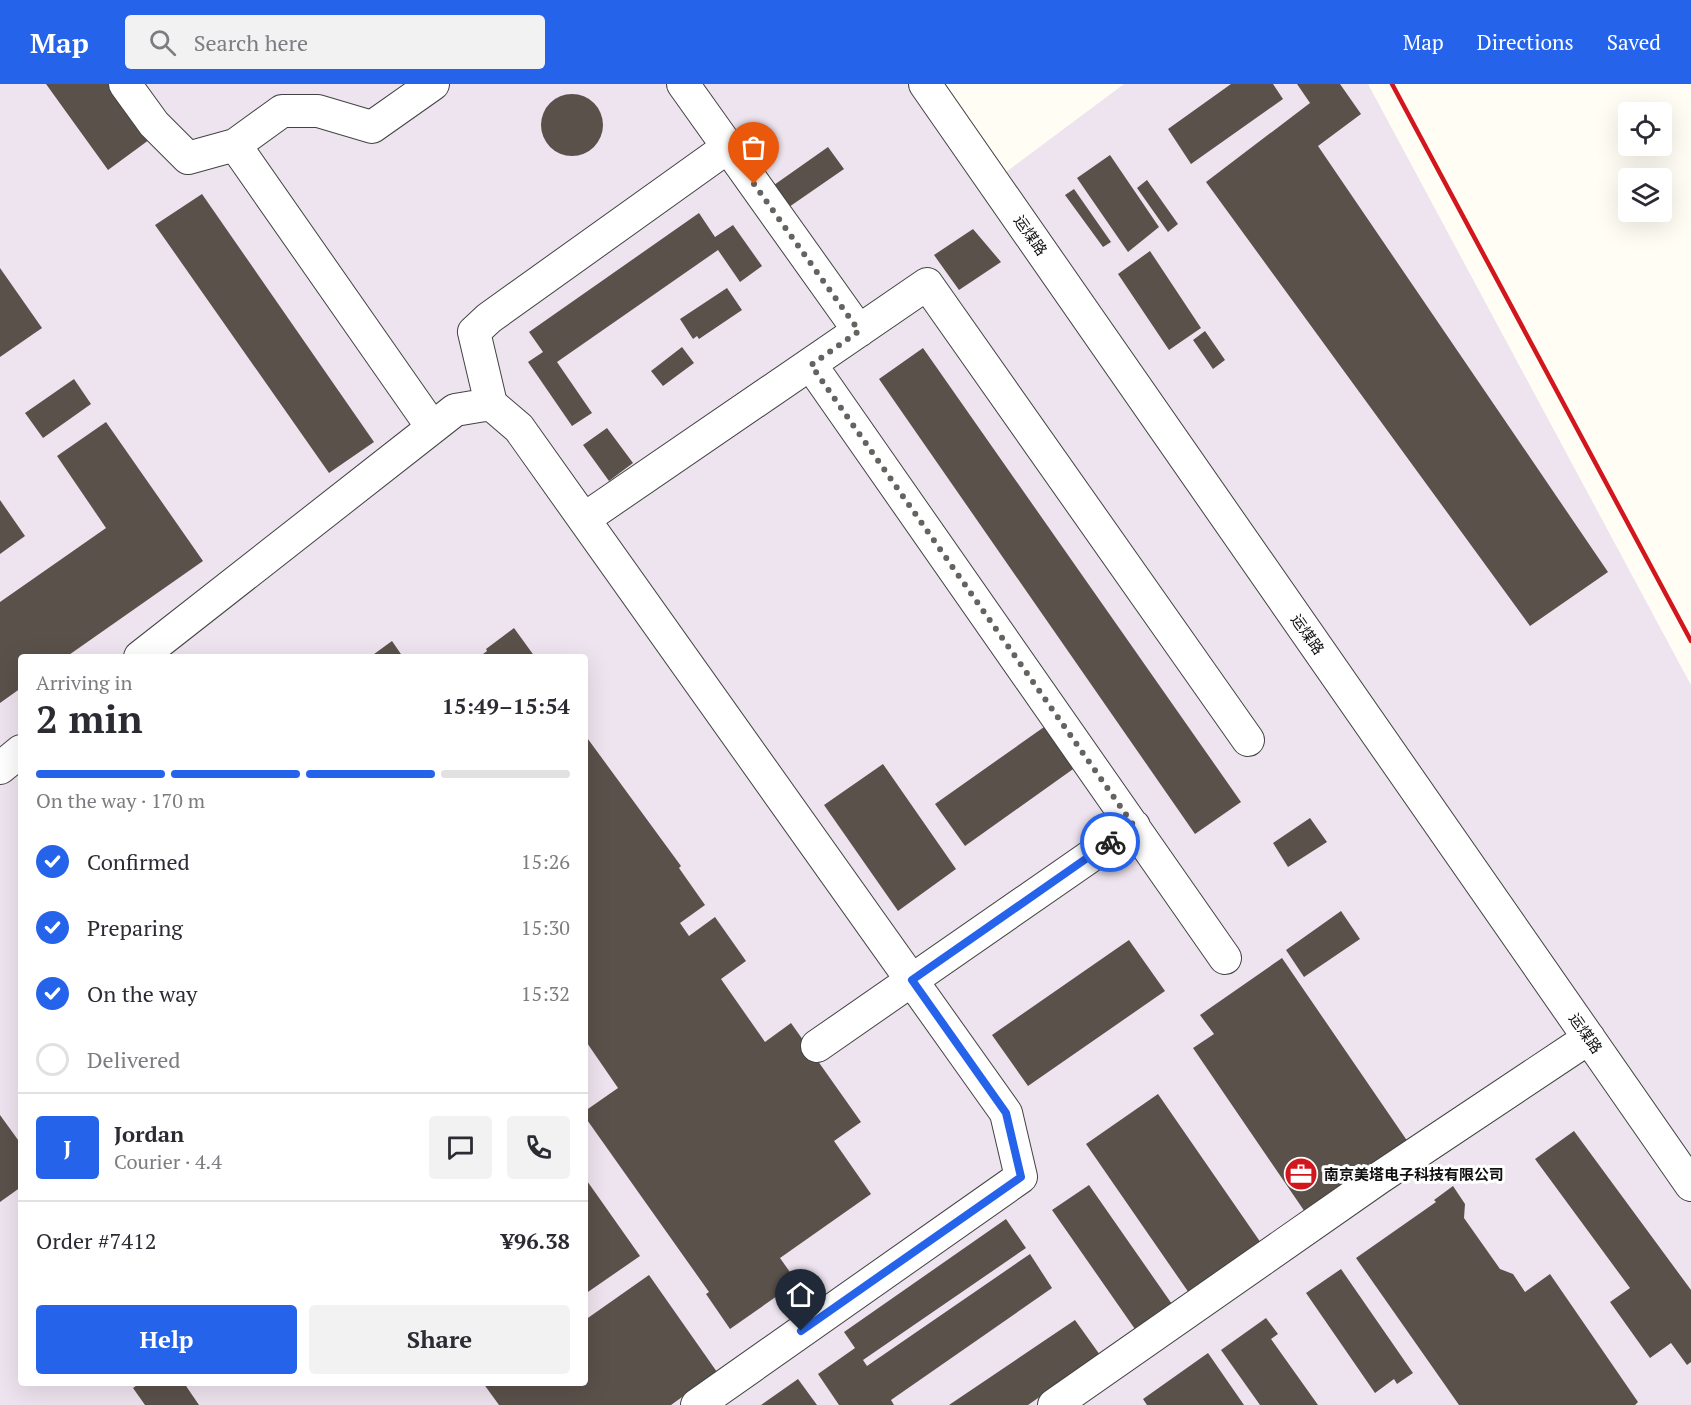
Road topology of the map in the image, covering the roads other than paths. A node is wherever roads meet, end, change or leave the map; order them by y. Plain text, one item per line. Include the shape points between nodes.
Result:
1 (125, 84) edge
2 (433, 84) edge
3 (683, 84) edge
4 (925, 84) edge
5 (235, 145) junction
6 (728, 147) junction
7 (859, 331) junction
8 (811, 365) junction
9 (491, 404) junction
10 (432, 427) junction
11 (584, 519) junction
12 (144, 654) edge
13 (1248, 740) dead end
14 (18, 753) edge
15 (0, 768) edge
16 (1134, 826) junction
17 (1226, 958) dead end
18 (912, 980) junction
19 (1589, 1038) junction
20 (817, 1046) dead end
21 (1691, 1185) edge
22 (697, 1405) edge
23 (1054, 1405) edge

1 - 5 street via 154,124 188,158
2 - 5 street via 372,127 318,111 282,111
3 - 6 street
4 - 19 street, 运煤路
5 - 10 street
6 - 7 street
6 - 9 street via 474,332
7 - 8 street
7 - 13 street via 927,285
8 - 11 street
8 - 16 street
9 - 10 street via 455,410
9 - 11 street via 519,428
10 - 12 street
11 - 18 street
14 - 15 street
16 - 17 street
16 - 18 street
18 - 20 street
18 - 22 street via 1006,1113 1021,1177
19 - 21 street, 运煤路
19 - 23 street via 1379,1178

